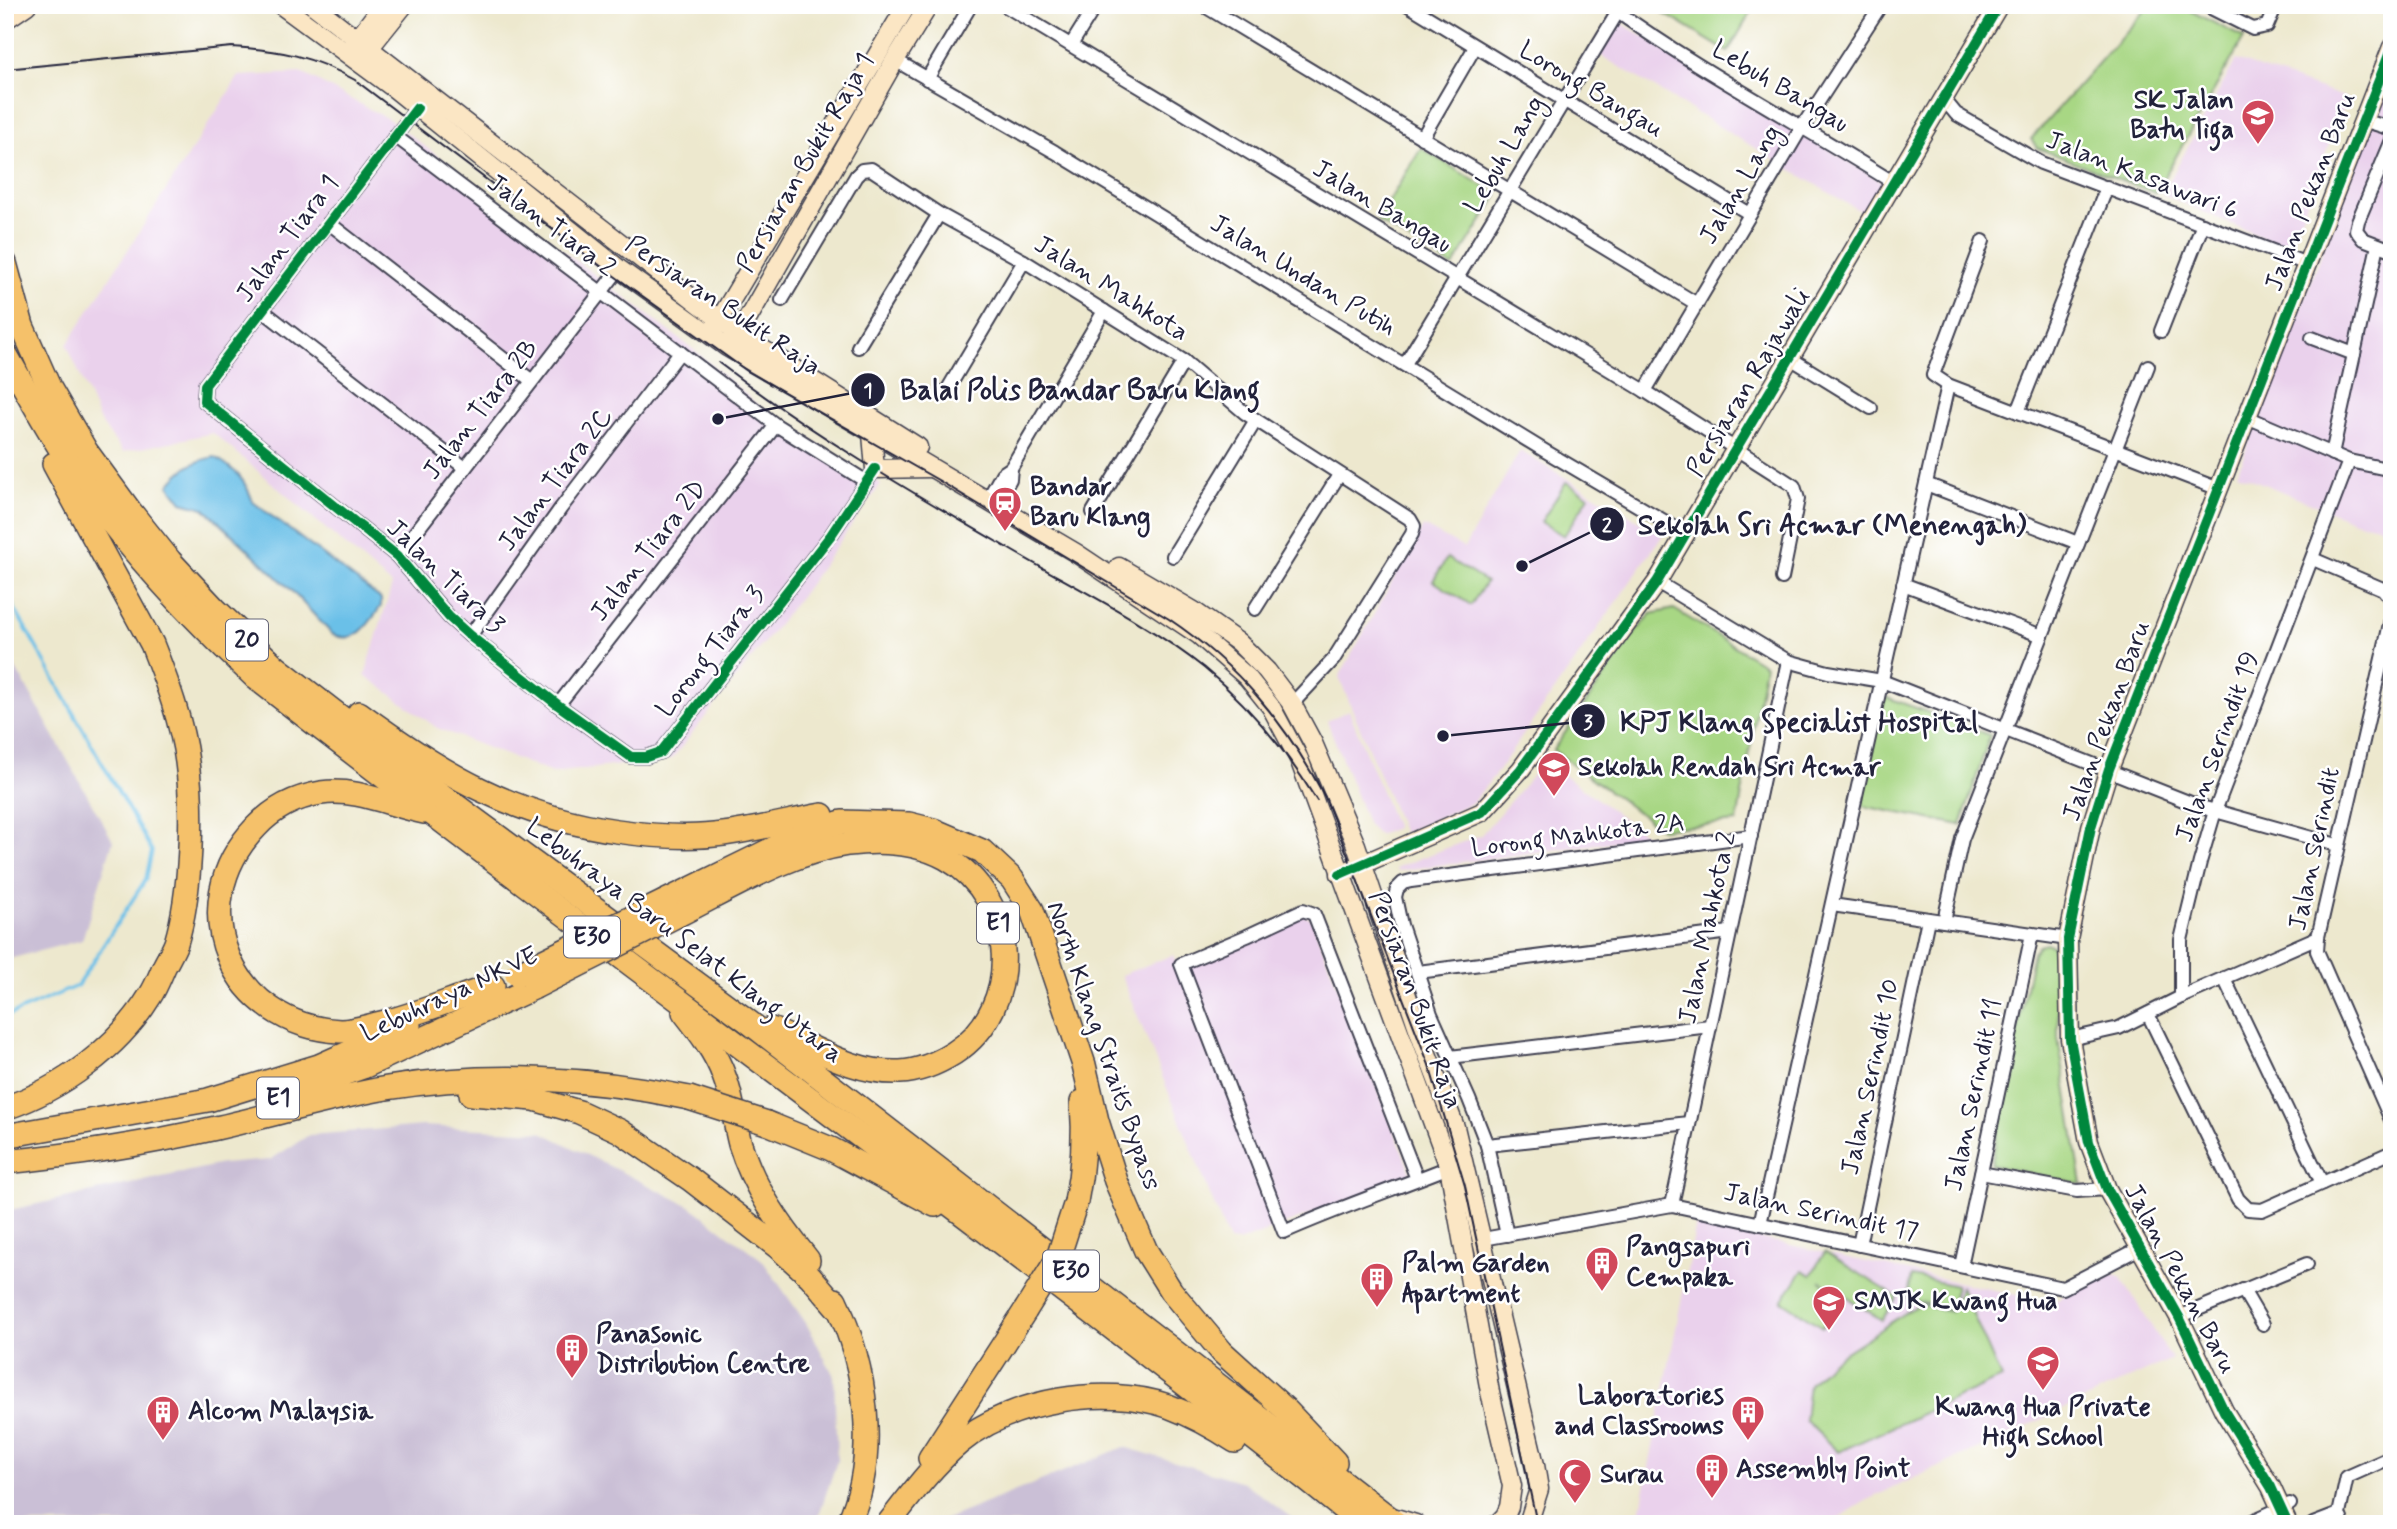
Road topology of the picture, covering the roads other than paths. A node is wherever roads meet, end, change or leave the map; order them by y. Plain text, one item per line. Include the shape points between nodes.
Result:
1 (27, 5) edge
2 (281, 5) edge
3 (313, 5) edge
4 (383, 5) edge
5 (404, 5) edge
6 (907, 5) edge
7 (929, 5) edge
8 (971, 5) edge
9 (1004, 5) edge
10 (1096, 5) edge
11 (1408, 5) edge
12 (1881, 5) edge
13 (1999, 5) edge
14 (2205, 5) edge
15 (2276, 5) edge
16 (1211, 7) edge
17 (1616, 8) edge
18 (5, 20) edge
19 (1071, 45) junction
20 (1475, 47) junction
21 (2392, 47) edge
22 (358, 51) junction
23 (895, 60) junction
24 (927, 79) junction
25 (1945, 97) junction
26 (1564, 101) junction
27 (417, 108) junction
28 (1965, 120) junction
29 (2363, 120) junction
30 (1931, 121) junction
31 (1802, 127) junction
32 (2392, 129) edge
33 (395, 136) junction
34 (1422, 138) junction
35 (2392, 139) edge
36 (1894, 183) junction
37 (2106, 187) junction
38 (1510, 191) junction
39 (939, 214) junction
40 (1750, 214) junction
41 (329, 223) junction
42 (2203, 224) junction
43 (1983, 241) dead end
44 (2378, 245) junction
45 (2392, 250) edge
46 (1024, 261) junction
47 (5, 263) edge
48 (2307, 264) junction
49 (619, 269) junction
50 (1457, 278) junction
51 (601, 292) junction
52 (782, 300) dead end
53 (1697, 304) junction
54 (262, 310) junction
55 (1104, 311) junction
56 (715, 328) junction
57 (2161, 331) dead end
58 (2312, 338) dead end
59 (732, 340) junction
60 (858, 347) dead end
61 (680, 352) junction
62 (5, 353) edge
63 (2354, 354) junction
64 (1790, 358) junction
65 (1184, 361) junction
66 (1405, 365) junction
67 (2148, 366) dead end
68 (5, 376) edge
69 (532, 381) junction
70 (1948, 385) junction
71 (1645, 391) junction
72 (946, 392) dead end
73 (204, 401) joint
74 (1871, 408) dead end
75 (2018, 412) junction
76 (2247, 417) junction
77 (1256, 420) junction
78 (776, 425) junction
79 (872, 435) junction
80 (1737, 448) junction
81 (2115, 449) junction
82 (2332, 454) junction
83 (2349, 461) junction
84 (465, 468) junction
85 (933, 468) junction
86 (2392, 470) edge
87 (871, 475) junction
88 (1339, 475) junction
89 (1926, 484) junction
90 (2219, 489) junction
91 (996, 495) junction
92 (1093, 512) dead end
93 (1686, 534) junction
94 (2078, 543) junction
95 (397, 556) junction
96 (1173, 556) dead end
97 (2314, 559) junction
98 (1782, 578) dead end
99 (1657, 582) junction
100 (1903, 584) junction
101 (2392, 608) edge
102 (215, 609) junction
103 (1255, 609) dead end
104 (2392, 615) edge
105 (470, 636) junction
106 (2042, 636) junction
107 (1788, 661) junction
108 (1882, 681) junction
109 (1292, 704) junction
110 (558, 705) junction
111 (2005, 729) junction
112 (2109, 769) junction
113 (2215, 811) junction
114 (431, 813) junction
115 (1751, 836) junction
116 (2337, 845) junction
117 (982, 851) junction
118 (1363, 865) junction
119 (1340, 874) junction
120 (555, 878) joint
121 (1832, 905) junction
122 (672, 908) junction
123 (1928, 919) junction
124 (1944, 921) junction
125 (1730, 932) junction
126 (2032, 934) junction
127 (2318, 937) junction
128 (2068, 939) junction
129 (1418, 972) junction
130 (2224, 978) junction
131 (525, 981) junction
132 (493, 986) junction
133 (665, 991) junction
134 (2181, 997) junction
135 (2148, 1014) junction
136 (745, 1019) junction
137 (1710, 1026) junction
138 (1073, 1030) junction
139 (2070, 1039) junction
140 (1450, 1057) junction
141 (5, 1108) edge
142 (259, 1117) junction
143 (2392, 1122) edge
144 (1689, 1123) junction
145 (5, 1136) edge
146 (1487, 1145) junction
147 (2392, 1152) edge
148 (5, 1155) edge
149 (5, 1162) edge
150 (1449, 1167) junction
151 (1981, 1173) junction
152 (1417, 1179) junction
153 (2322, 1183) junction
154 (2106, 1189) junction
155 (1672, 1205) junction
156 (961, 1213) junction
157 (1760, 1224) junction
158 (1507, 1235) junction
159 (1483, 1239) junction
160 (1858, 1245) junction
161 (2140, 1248) junction
162 (2307, 1264) dead end
163 (1961, 1266) junction
164 (2243, 1290) junction
165 (841, 1312) junction
166 (2179, 1317) junction
167 (2263, 1324) dead end
168 (2392, 1457) edge
169 (1328, 1496) junction
170 (904, 1503) junction
171 (2286, 1512) edge
172 (1391, 1519) edge
173 (2341, 1519) edge
174 (1501, 1521) edge
175 (848, 1524) edge
176 (888, 1524) edge
177 (1362, 1524) edge
178 (1416, 1524) edge
179 (1528, 1524) edge
180 (2246, 1524) edge
181 (2301, 1524) edge
182 (2313, 1524) edge

1 - 18 main road
2 - 22 main road, Persiaran Bukit Raja
3 - 22 main road, Persiaran Bukit Raja
4 - 22 main road
5 - 22 main road
6 - 56 main road, Persiaran Bukit Raja 1
7 - 23 main road, Persiaran Bukit Raja 1
8 - 24 street
9 - 19 street, Jalan Bangau
10 - 19 street
11 - 20 street, Lorong Bangau
12 - 31 street, Jalan Lang
13 - 25 main road, Persiaran Rajawali
14 - 15 street via 2261,29
16 - 34 street
17 - 26 street, Lebuh Lang
17 - 31 street, Lebuh Bangau
19 - 50 street, Jalan Bangau
20 - 26 street, Lorong Bangau
20 - 34 street
21 - 29 main road, Jalan Pekan Baru
22 - 27 main road, Persiaran Bukit Raja
22 - 56 main road, Persiaran Bukit Raja
23 - 24 street, Jalan Undan Putih
23 - 59 main road, Persiaran Bukit Raja 1
24 - 66 street, Jalan Undan Putih
25 - 28 street
25 - 30 main road, Persiaran Rajawali
26 - 38 street, Lebuh Lang
26 - 40 street, Lorong Bangau
27 - 33 street, Jalan Tiara 1
27 - 49 main road, Persiaran Bukit Raja
28 - 30 street via 1941,115
28 - 37 street, Jalan Kasawari 6 via 2041,163
29 - 32 street
29 - 48 main road, Jalan Pekan Baru
30 - 36 main road, Persiaran Rajawali
31 - 36 street, Lebuh Bangau
31 - 40 street, Jalan Lang
33 - 41 street, Jalan Tiara 1
33 - 51 street, Jalan Tiara 2
34 - 38 street
35 - 44 street via 2356,230
36 - 64 main road, Persiaran Rajawali
37 - 42 street, Jalan Kasawari 6
37 - 75 street
38 - 50 street, Lebuh Lang
38 - 53 street
39 - 46 street, Jalan Mahkota
39 - 52 street, Jalan Mahkota via 871,169 862,170
39 - 60 street
40 - 53 street, Jalan Lang
41 - 54 street, Jalan Tiara 1
41 - 69 street
42 - 48 street, Jalan Kasawari 6
42 - 57 street
43 - 70 street via 1933,374
44 - 45 street
44 - 63 street
46 - 55 street, Jalan Mahkota
46 - 72 street
47 - 102 highway, Lebuhraya Baru Selat Klang Utara / 20 via 22,326 49,387 86,450 138,521
48 - 76 main road, Jalan Pekan Baru
49 - 51 street, Jalan Tiara 2B
49 - 56 main road, Persiaran Bukit Raja
50 - 66 street, Lebuh Lang
50 - 71 street, Jalan Bangau
51 - 61 street, Jalan Tiara 2
51 - 69 street, Jalan Tiara 2B
53 - 71 street, Jalan Lang
54 - 73 street, Jalan Tiara 1 via 205,384
54 - 84 street
55 - 65 street, Jalan Mahkota
55 - 91 street via 1011,468 1002,474
56 - 59 main road, Persiaran Bukit Raja
58 - 63 street
59 - 79 main road, Persiaran Bukit Raja
59 - 91 main road, Persiaran Bukit Raja
61 - 78 street, Jalan Tiara 2
61 - 105 street, Jalan Tiara 2C
62 - 114 highway, Lebuhraya Baru Selat Klang Utara / 20 via 80,480 141,560 198,624 256,678
63 - 82 street
64 - 74 street
64 - 80 main road, Persiaran Rajawali
65 - 77 street, Jalan Mahkota
65 - 92 street
66 - 93 street, Jalan Undan Putih
67 - 81 street
68 - 141 highway via 152,644 177,716 187,762 190,809 188,868 176,943 150,996 123,1032 79,1071
69 - 84 street, Jalan Tiara 2B
70 - 75 street
70 - 89 street
71 - 80 street, Jalan Bangau
73 - 95 street, Jalan Tiara 3
75 - 81 street
76 - 82 street
76 - 90 main road, Jalan Pekan Baru
77 - 88 street, Jalan Mahkota
77 - 96 street
78 - 87 street, Jalan Tiara 2
78 - 110 street, Jalan Tiara 2D
79 - 85 main road, Persiaran Bukit Raja
79 - 87 main road
80 - 93 main road, Persiaran Rajawali
80 - 98 street, Jalan Bangau via 1794,486 1798,499
81 - 90 street
81 - 94 street
82 - 83 street
83 - 86 street
83 - 97 street, Jalan Serindit 19
84 - 95 street, Jalan Tiara 2B
85 - 87 main road
85 - 119 main road, Persiaran Bukit Raja via 1128,586 1199,635 1247,677 1271,707 1299,759
87 - 110 street, Lorong Tiara 3 via 831,535 661,752 631,757
88 - 103 street
88 - 109 street, Jalan Mahkota via 1410,519 1414,526 1333,660
89 - 94 street
89 - 100 street
90 - 112 main road, Jalan Pekan Baru
91 - 109 main road, Persiaran Bukit Raja via 1194,611 1238,642
93 - 99 main road, Persiaran Rajawali
94 - 106 street
95 - 105 street, Jalan Tiara 3
97 - 101 street via 2383,589
97 - 113 street, Jalan Serindit 19
99 - 107 street
99 - 118 main road, Persiaran Rajawali via 1521,769 1482,812
100 - 106 street
100 - 108 street
102 - 117 highway via 441,769 530,811 575,825 656,837 721,835 858,809 893,811 944,825
102 - 120 highway, Lebuhraya Baru Selat Klang Utara / 20 via 276,667
104 - 116 street, Jalan Serindit
105 - 110 street, Jalan Tiara 3
106 - 111 street
107 - 108 street
107 - 115 street, Jalan Mahkota 2
108 - 111 street
108 - 121 street
109 - 118 main road, Persiaran Bukit Raja via 1335,791
111 - 112 street
111 - 124 street via 1962,839
112 - 113 street
112 - 128 main road, Jalan Pekan Baru via 2091,827
113 - 116 street
113 - 134 street, Jalan Serindit 19 via 2181,940
114 - 132 highway via 367,795 335,792 306,796 274,811 249,835 225,874 219,916 226,949 240,978 258,998 284,1016 333,1030 386,1022
114 - 133 highway, Lebuhraya Baru Selat Klang Utara / E30
115 - 125 street, Jalan Mahkota 2
115 - 129 street, Lorong Mahkota 2A via 1403,883 1395,897
116 - 127 street, Jalan Serindit
117 - 122 highway, North Klang Straits Bypass / E30 via 909,824 842,822 803,834
117 - 138 highway, North Klang Straits Bypass / E30 via 1012,879 1032,910
118 - 119 main road, Persiaran Rajawali
118 - 159 main road, Persiaran Bukit Raja via 1455,1127
119 - 150 main road, Persiaran Bukit Raja
120 - 136 highway, Lebuhraya Baru Selat Klang Utara / E30
121 - 123 street
121 - 157 street
122 - 131 highway, North Klang Straits Bypass / E30, bridge
122 - 136 highway, E1 via 822,849 883,842 947,858 969,874 999,926 1004,967 994,1007 972,1039 931,1065 884,1072 848,1064
123 - 124 street
123 - 160 street, Jalan Serindit 10
124 - 126 street
125 - 129 street
125 - 137 street, Jalan Mahkota 2
126 - 128 street
126 - 151 street, Jalan Serindit 11
127 - 130 street
127 - 143 street, Jalan Serindit via 2322,964
128 - 139 main road, Jalan Pekan Baru
129 - 140 street
130 - 134 street
130 - 153 street
131 - 132 highway, E30
131 - 148 highway, Lebuhraya NKVE / E1 via 363,1067 296,1092 196,1120
132 - 145 highway, E30 via 358,1051 282,1079 208,1100
133 - 156 highway, Lebuhraya Baru Selat Klang Utara / E30
133 - 165 highway via 714,1054 725,1076 741,1145 757,1185
134 - 135 street
135 - 139 street via 2119,1028
135 - 153 street via 2242,1205 2262,1210
136 - 172 highway, Lebuhraya Baru Selat Klang Utara / E30
137 - 140 street
137 - 144 street, Jalan Mahkota 2
138 - 170 highway, bridge via 1085,1136 1076,1202 1058,1258
138 - 172 highway, North Klang Straits Bypass / E30 via 1116,1181 1146,1251 1171,1292 1222,1352 1285,1409
139 - 154 main road, Jalan Pekan Baru via 2090,1142
140 - 146 street
142 - 149 highway via 74,1155
142 - 156 highway, bridge via 358,1094 457,1081 578,1082 656,1091 767,1122 831,1149 928,1204
142 - 165 highway via 422,1094 482,1093 534,1099 579,1112 620,1131 690,1179 779,1248
144 - 146 street
144 - 155 street, Jalan Mahkota 2
146 - 158 street
147 - 153 street
150 - 152 street
150 - 174 main road, Persiaran Bukit Raja via 1512,1486
151 - 154 street via 2077,1191
151 - 163 street, Jalan Serindit 11
152 - 152 street via 1314,914 1303,910 1181,964 1284,1232
154 - 161 main road, Jalan Pekan Baru
155 - 157 street, Jalan Serindit 17
155 - 158 street, Jalan Serindit 17
156 - 169 highway, Lebuhraya Baru Selat Klang Utara / E30
157 - 160 street, Jalan Serindit 17
158 - 159 street, Jalan Serindit 17
159 - 179 main road, Persiaran Bukit Raja via 1538,1478
160 - 163 street, Jalan Serindit 17
161 - 163 street, Jalan Serindit 17 via 2063,1289
161 - 166 main road, Jalan Pekan Baru
162 - 164 street
164 - 166 street
164 - 167 street
165 - 175 highway via 856,1359 866,1419 866,1449
166 - 171 main road, Jalan Pekan Baru via 2224,1411
168 - 173 street via 2347,1477
169 - 170 highway via 1209,1424 1167,1406 1133,1398 1089,1398 1061,1399 984,1425 959,1443
169 - 177 highway, Lebuhraya Baru Selat Klang Utara / E30
170 - 176 highway
171 - 180 street
171 - 181 main road, Jalan Pekan Baru
172 - 178 main road
173 - 182 street

